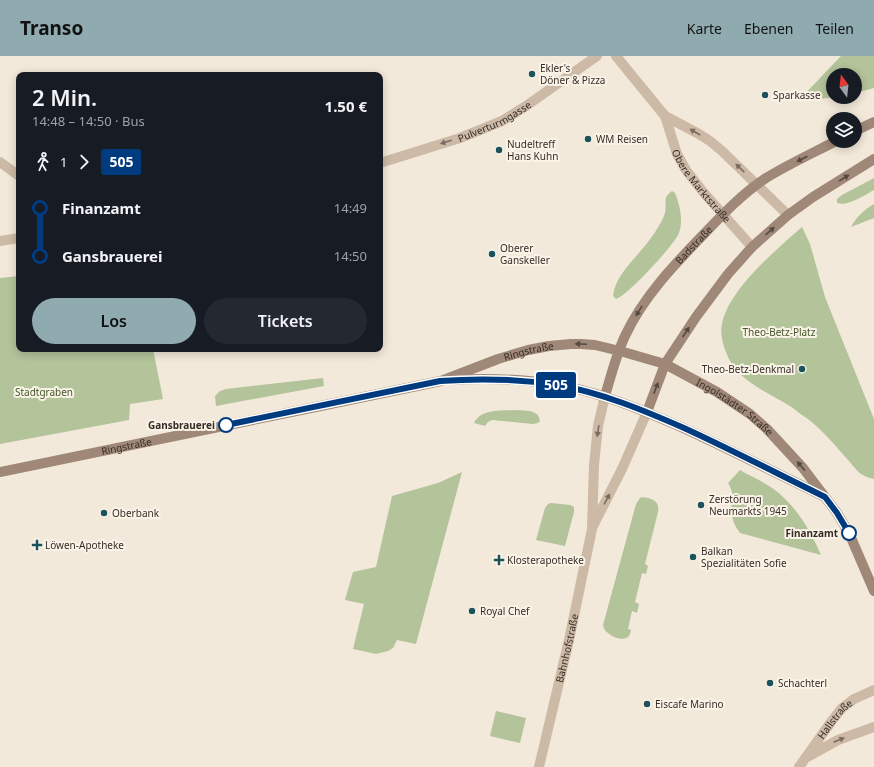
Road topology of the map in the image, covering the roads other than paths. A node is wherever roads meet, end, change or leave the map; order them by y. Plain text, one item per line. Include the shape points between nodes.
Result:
1 (597, 56) edge
2 (616, 56) edge
3 (665, 116) junction
4 (874, 122) edge
5 (862, 128) edge
6 (826, 146) edge
7 (874, 159) edge
8 (0, 162) edge
9 (383, 162) edge
10 (16, 174) edge
11 (758, 184) junction
12 (722, 214) junction
13 (788, 215) junction
14 (16, 238) edge
15 (0, 240) edge
16 (752, 247) junction
17 (620, 351) junction
18 (665, 364) junction
19 (440, 381) junction
20 (605, 396) junction
21 (647, 412) junction
22 (0, 472) edge
23 (825, 497) junction
24 (592, 529) junction
25 (874, 591) edge
26 (874, 690) edge
27 (874, 727) edge
28 (805, 758) junction
29 (539, 767) edge
30 (799, 767) edge

1 -> 9 street, Pulverturmgasse via 502,121 460,138
2 - 3 street, Obere Marktstraße
11 -> 3 street, Obere Marktstraße via 710,141
3 - 12 street, Obere Marktstraße via 680,161 694,182
4 - 5 main road
6 -> 11 main road, Badstraße
13 -> 7 main road
8 - 10 street
11 - 12 main road, Badstraße
11 - 13 street, Obere Marktstraße
12 - 16 street, Obere Marktstraße
12 -> 17 main road, Badstraße via 687,251 642,306
16 -> 13 main road
14 - 15 street
18 -> 16 main road via 696,316
17 - 18 main road, Ingolstädter Straße
17 -> 19 main road, Ringstraße via 581,344 549,346 498,359
17 - 20 main road, Badstraße
21 -> 18 main road
23 -> 18 main road, Ingolstädter Straße via 803,468 750,414 717,392
19 - 20 main road, Ringstraße via 513,380 559,385
19 - 22 main road, Ringstraße
20 - 21 main road, Ringstraße
20 -> 24 street, Bahnhofstraße via 598,426 594,465
21 - 23 main road, Ingolstädter Straße
24 -> 21 street, Bahnhofstraße via 622,470
23 - 25 main road, Ingolstädter Straße via 849,533
24 - 29 street, Bahnhofstraße
26 - 28 street, Hallstraße via 842,708
28 -> 27 street, Hallstraße via 838,740
28 - 30 street, Hallstraße

